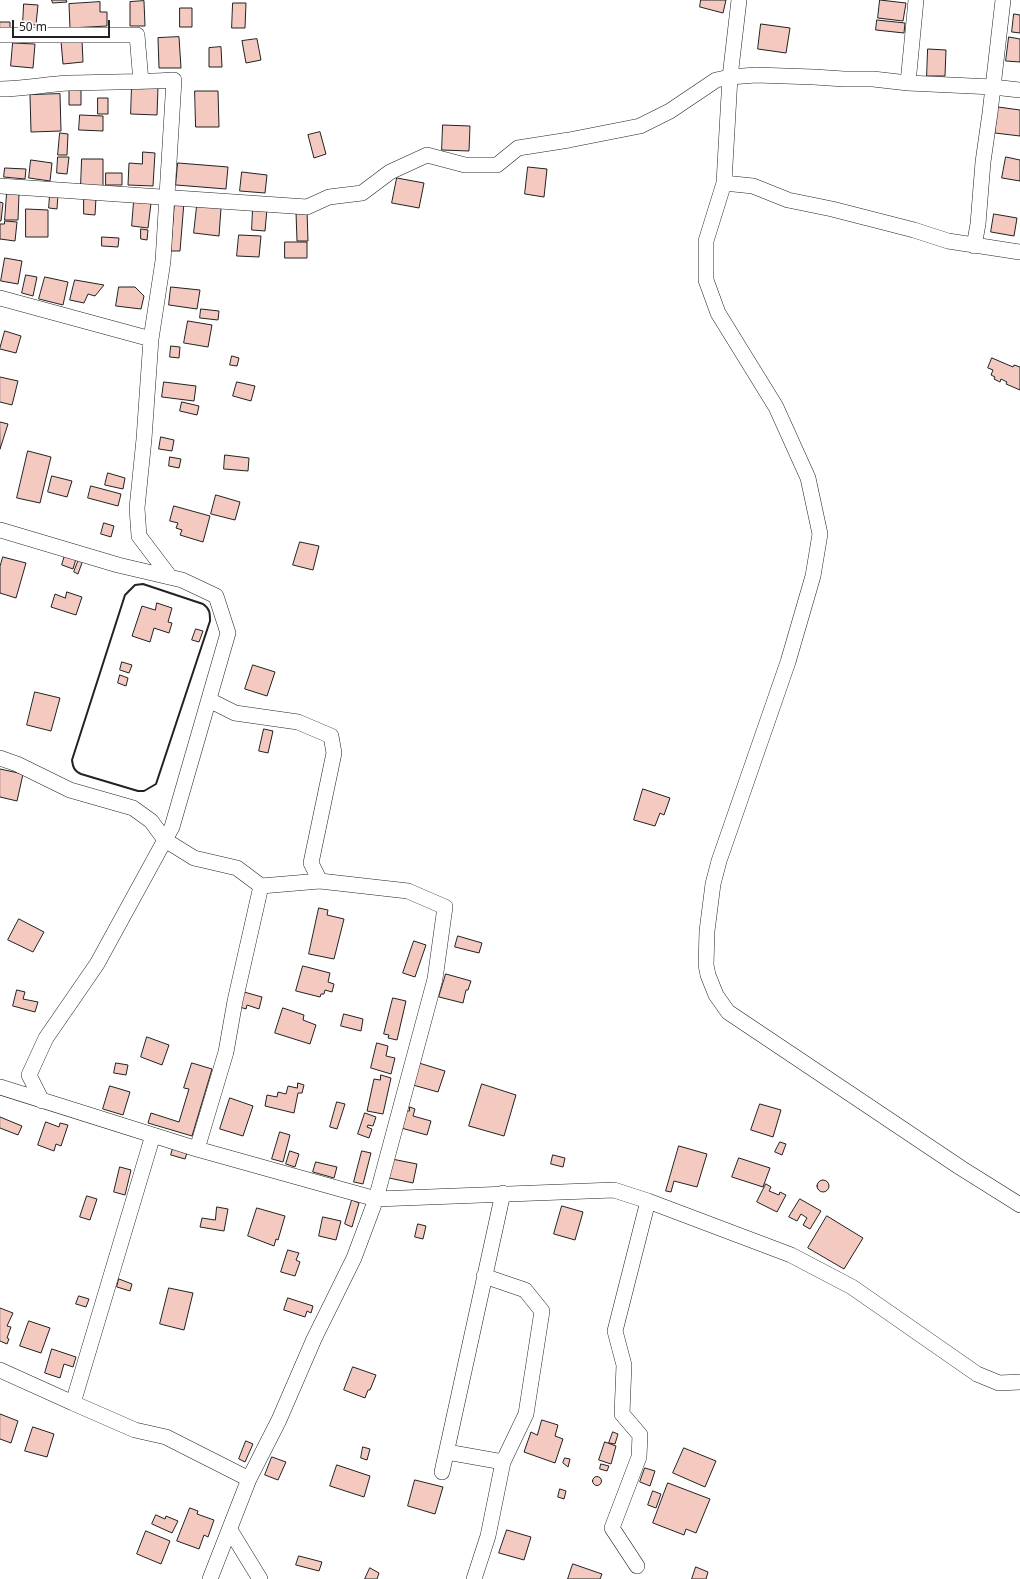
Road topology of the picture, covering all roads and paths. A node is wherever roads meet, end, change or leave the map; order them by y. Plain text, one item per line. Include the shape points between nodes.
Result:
1 (739, 0) edge
2 (916, 0) edge
3 (1003, 0) edge
4 (0, 35) edge
5 (730, 77) junction
6 (141, 82) junction
7 (908, 83) junction
8 (993, 87) junction
9 (0, 89) edge
10 (1020, 90) edge
11 (724, 183) junction
12 (0, 186) edge
13 (167, 198) junction
14 (974, 246) junction
15 (1020, 252) edge
16 (0, 298) edge
17 (151, 339) junction
18 (0, 530) edge
19 (170, 577) junction
20 (209, 700) junction
21 (0, 758) edge
22 (165, 840) junction
23 (320, 881) junction
24 (261, 886) junction
25 (28, 1075) junction
26 (1, 1087) edge
27 (42, 1101) junction
28 (152, 1135) junction
29 (197, 1149) junction
30 (503, 1193) junction
31 (376, 1199) junction
32 (648, 1201) junction
33 (1020, 1205) edge
34 (484, 1276) junction
35 (0, 1370) edge
36 (1020, 1382) edge
37 (73, 1402) junction
38 (447, 1452) junction
39 (503, 1462) junction
40 (442, 1472) dead end
41 (249, 1479) junction
42 (230, 1530) junction
43 (637, 1566) dead end
44 (210, 1579) edge
45 (260, 1579) edge
46 (474, 1579) edge

1 - 5 street
2 - 7 street
3 - 8 street
4 - 6 street via 137,35
5 - 7 street via 814,76
5 - 11 street
5 - 13 street via 716,80 670,111 640,126 518,148 498,165 465,165 427,154 390,172 362,192 329,197 307,207
6 - 9 street via 68,83
6 - 13 street via 174,80
7 - 8 street
8 - 10 street
8 - 14 street
11 - 14 street via 753,186 788,200
11 - 33 street via 706,241 706,280 718,313 776,406 808,478 820,534 813,576 788,662 719,861 706,931 705,955 708,975 716,995 728,1012
12 - 13 street
13 - 17 street via 163,261
14 - 15 street
16 - 17 street
17 - 19 street via 137,508 138,536
18 - 19 street via 118,565
19 - 20 street via 216,596 228,633
20 - 22 street via 172,827
20 - 23 street via 235,712 298,722 331,736 334,753 311,864
21 - 22 street via 18,764 70,790 133,808 151,820
22 - 24 street via 194,858 237,868
22 - 25 street via 97,964 46,1038
23 - 24 street
23 - 31 street via 408,891 445,907 434,979
24 - 29 street via 226,1052
25 - 26 street
25 - 27 street
26 - 27 street
27 - 28 street
28 - 29 street
28 - 37 street
29 - 31 street
30 - 31 street
30 - 32 street via 614,1190
30 - 34 street
31 - 41 street via 354,1258
32 - 36 street via 791,1254 852,1287 978,1374 998,1383
32 - 43 street via 615,1331 624,1365 622,1414 640,1435 639,1457 612,1528
34 - 38 street
34 - 39 street via 525,1290 542,1311 526,1414
35 - 37 street
37 - 41 street via 135,1430 166,1437
38 - 39 street
38 - 40 street
39 - 46 street via 488,1536
41 - 42 street
42 - 44 street
42 - 45 street

